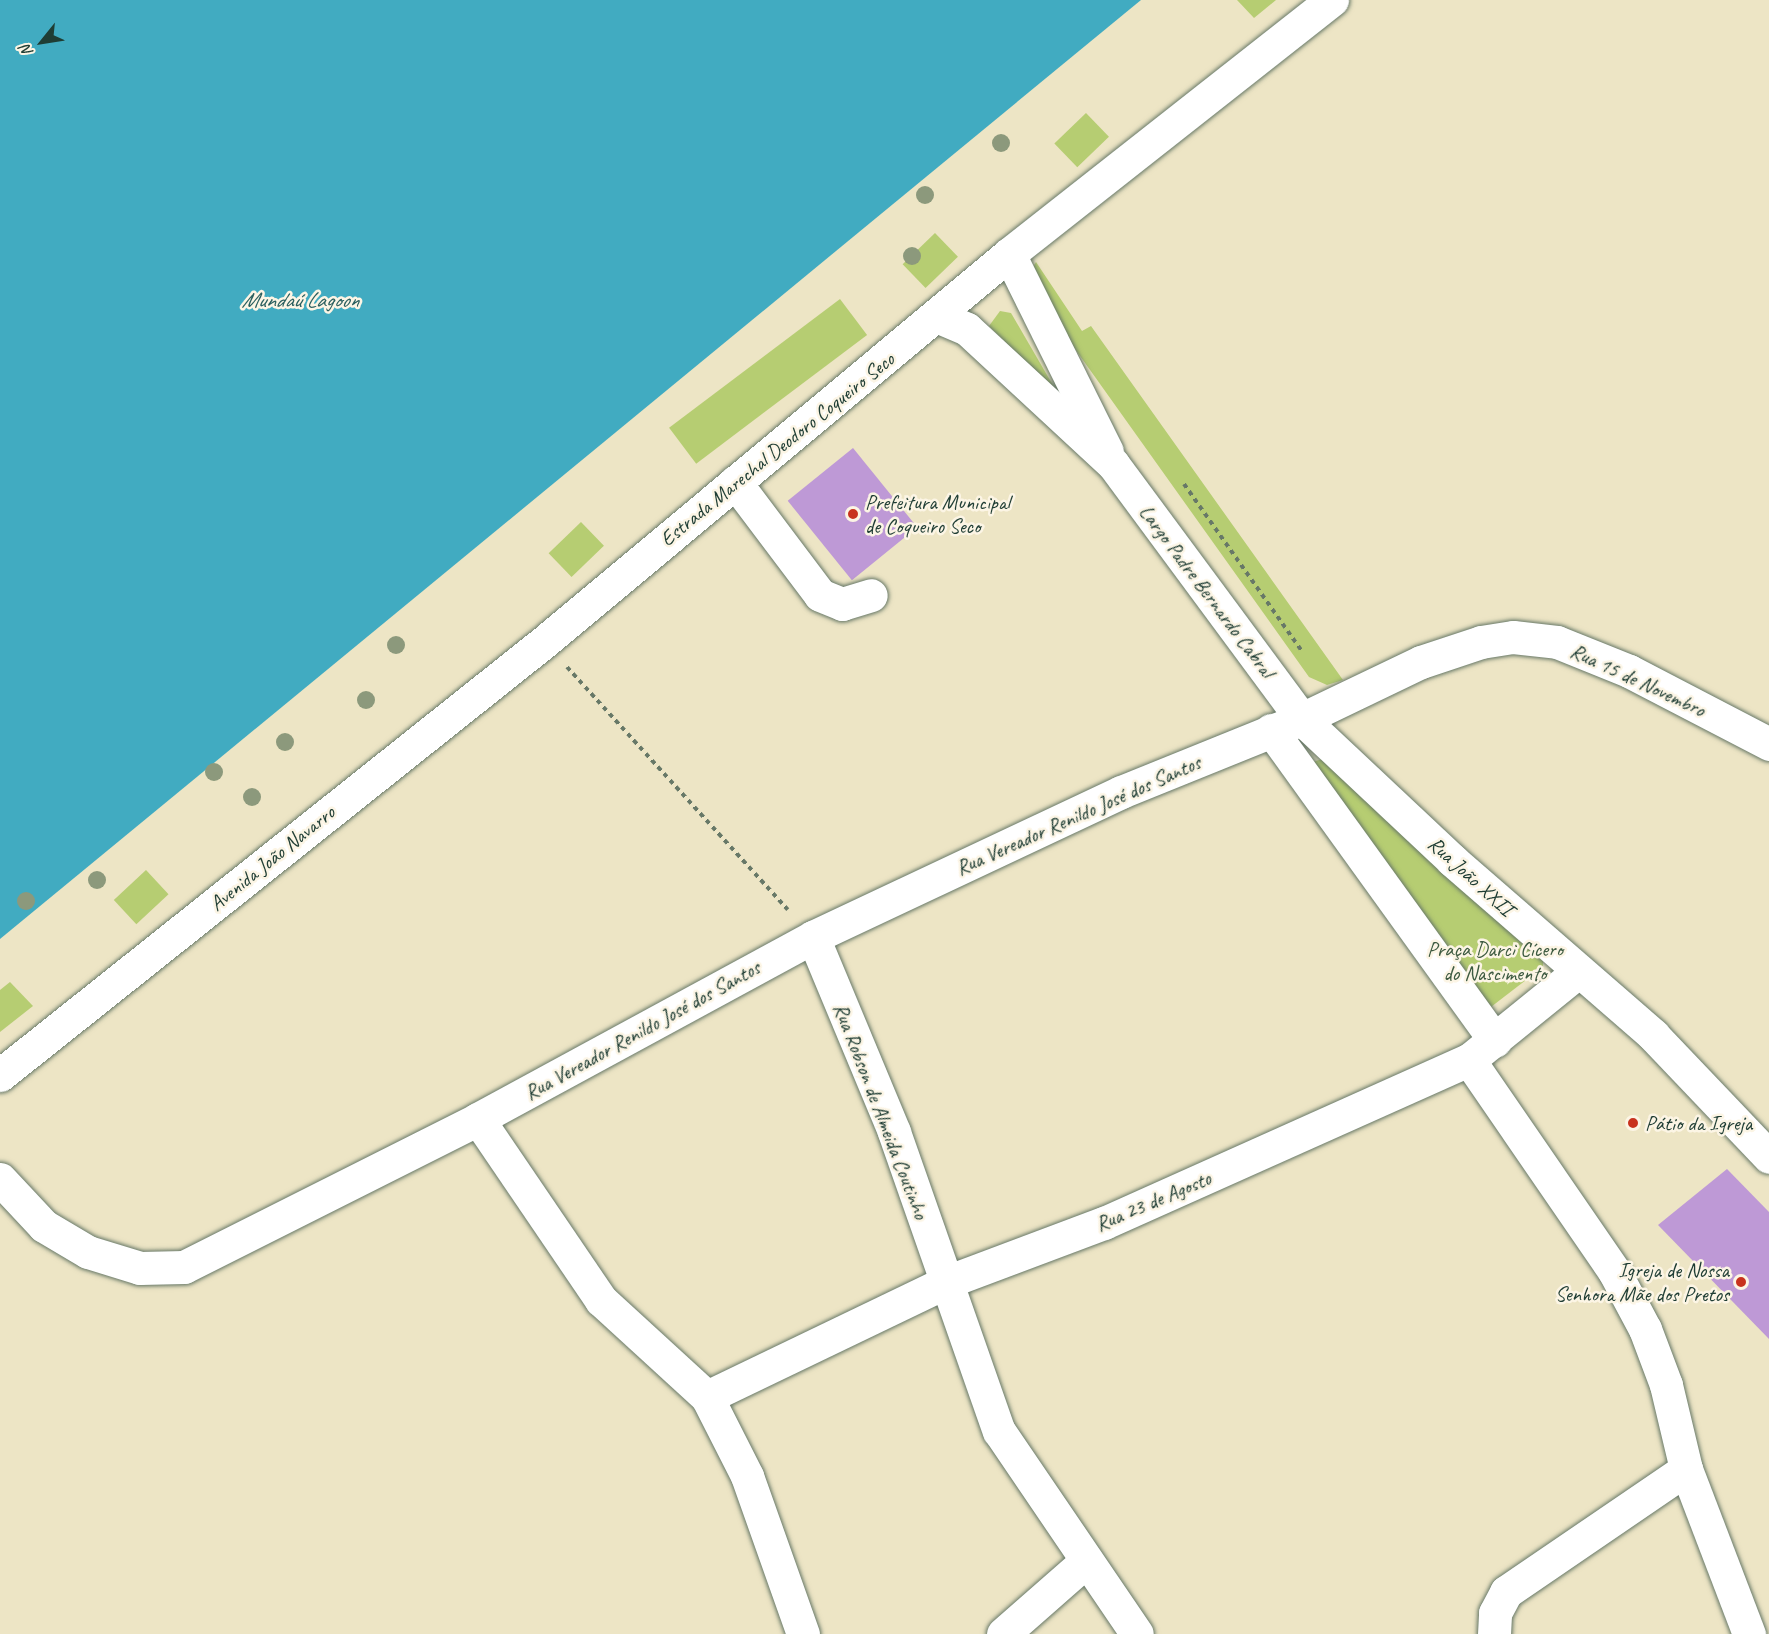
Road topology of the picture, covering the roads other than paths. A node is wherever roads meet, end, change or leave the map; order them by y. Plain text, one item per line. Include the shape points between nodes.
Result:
1 (1332, 0) edge
2 (1010, 254) junction
3 (939, 317) junction
4 (1113, 464) junction
5 (735, 482) junction
6 (871, 595) dead end
7 (544, 642) joint
8 (1302, 719) junction
9 (1271, 730) junction
10 (1769, 744) edge
11 (813, 937) junction
12 (1579, 971) junction
13 (1495, 1041) junction
14 (1469, 1060) junction
15 (0, 1075) edge
16 (478, 1119) junction
17 (1769, 1157) edge
18 (0, 1179) edge
19 (944, 1283) junction
20 (707, 1397) junction
21 (1686, 1469) junction
22 (1085, 1562) junction
23 (803, 1634) edge
24 (1003, 1634) edge
25 (1137, 1634) edge
26 (1494, 1634) edge
27 (1749, 1634) edge

1 - 2 street, Estrada Marechal Deodoro Coqueiro Seco
2 - 3 street, Estrada Marechal Deodoro Coqueiro Seco
2 - 4 street, Largo Padre Bernardo Cabral via 1086,398
3 - 4 street, Largo Padre Bernardo Cabral via 967,329
3 - 5 street, Estrada Marechal Deodoro Coqueiro Seco
4 - 8 street, Largo Padre Bernardo Cabral
5 - 6 street via 820,595 842,604
5 - 7 street, Estrada Marechal Deodoro Coqueiro Seco
7 - 15 street, Avenida João Navarro
8 - 9 street, Rua Vereador Renildo José dos Santos
8 - 10 street, Rua 15 de Novembro via 1421,662 1513,637 1557,642 1629,671
8 - 12 street, Rua João XXII
9 - 11 street, Rua Vereador Renildo José dos Santos via 1121,792
9 - 13 street
11 - 16 street, Rua Vereador Renildo José dos Santos
11 - 19 street, Rua Robson de Almeida Coutinho via 894,1132
12 - 13 street, Rua 23 de Agosto
12 - 17 street, Rua João XXII via 1653,1035
13 - 14 street, Rua 23 de Agosto
14 - 19 street, Rua 23 de Agosto via 1104,1223
14 - 21 street via 1620,1281 1666,1386
16 - 18 street, Rua Vereador Renildo José dos Santos via 184,1267 140,1268 88,1252 44,1226
16 - 20 street via 602,1300
19 - 20 street, Rua 23 de Agosto
19 - 22 street, Rua Robson de Almeida Coutinho via 999,1431
20 - 23 street via 747,1476
21 - 26 street via 1506,1592 1495,1613
21 - 27 street
22 - 24 street
22 - 25 street, Rua Robson de Almeida Coutinho

